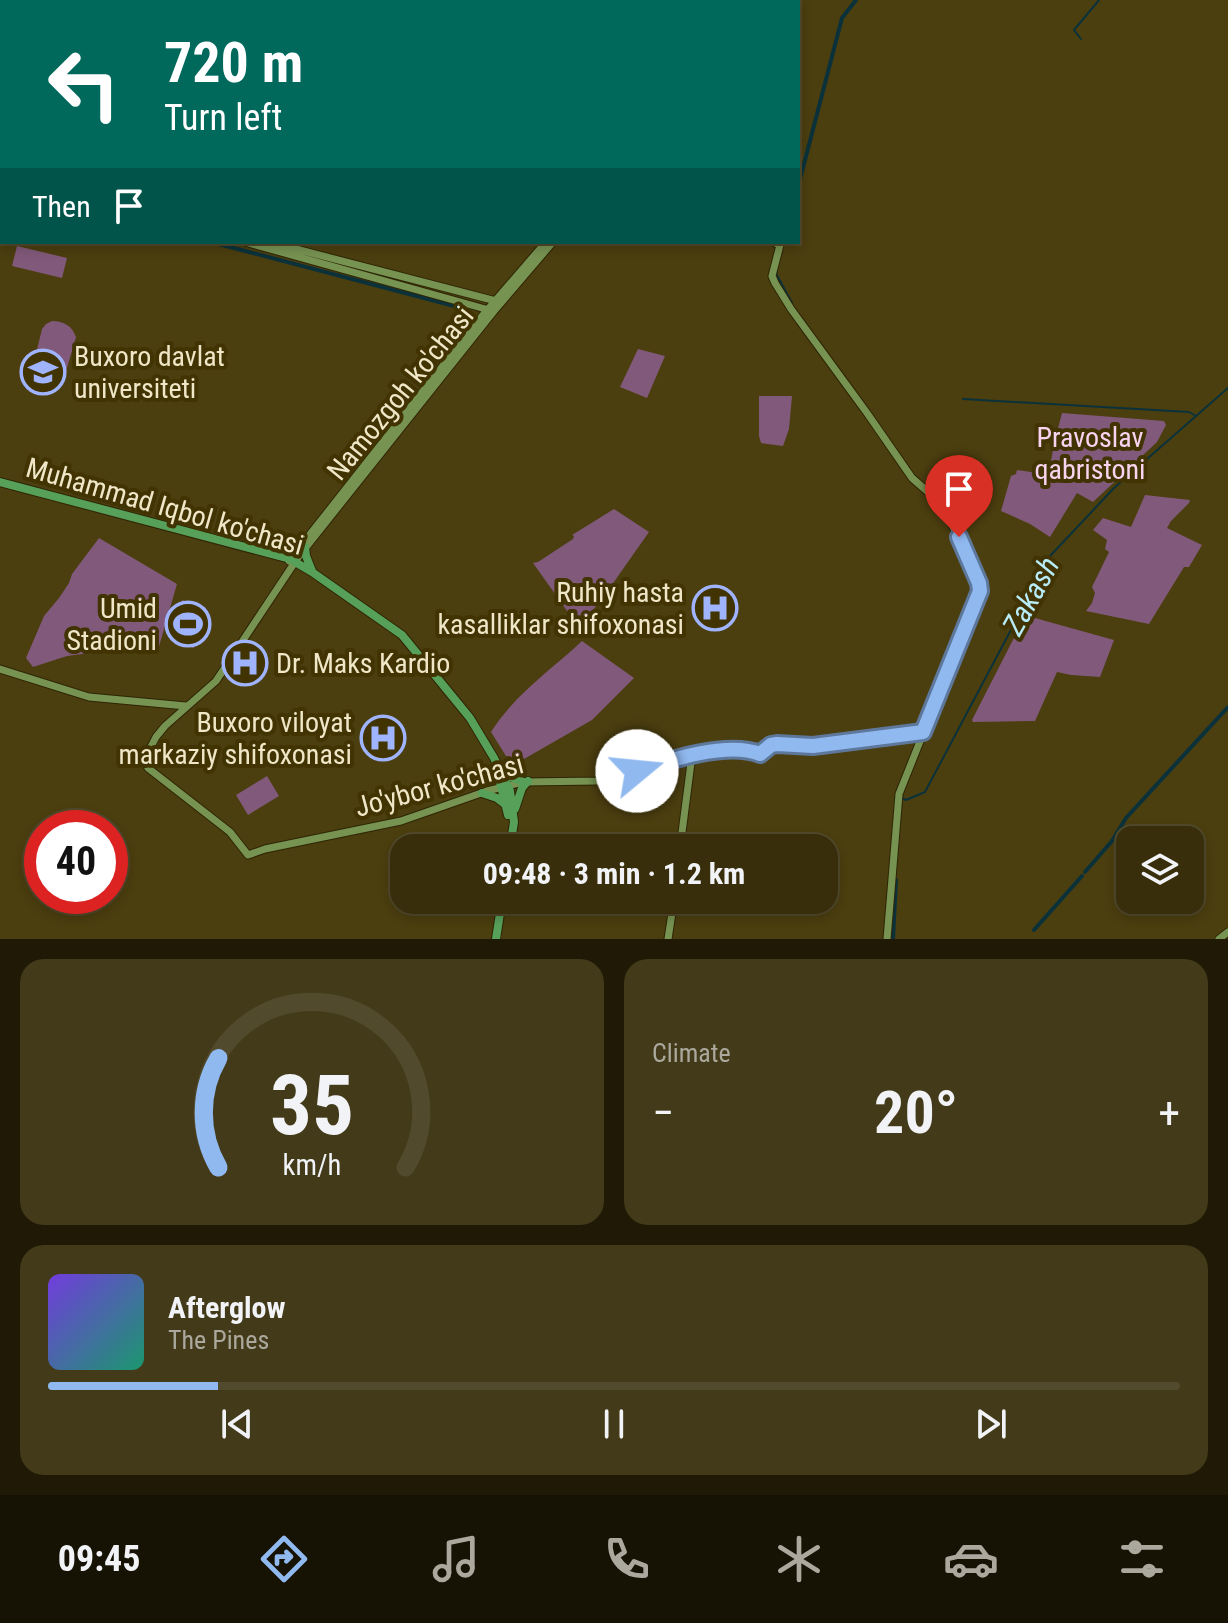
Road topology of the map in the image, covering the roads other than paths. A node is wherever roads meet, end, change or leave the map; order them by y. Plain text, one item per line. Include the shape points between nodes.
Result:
1 (253, 244) edge
2 (275, 244) edge
3 (544, 244) edge
4 (551, 244) edge
5 (776, 244) edge
6 (346, 266) junction
7 (499, 302) junction
8 (491, 310) junction
9 (388, 439) junction
10 (0, 485) edge
11 (305, 547) junction
12 (291, 563) junction
13 (312, 572) junction
14 (0, 669) edge
15 (186, 706) junction
16 (923, 732) junction
17 (692, 755) junction
18 (499, 773) junction
19 (525, 782) junction
20 (505, 786) junction
21 (485, 792) junction
22 (511, 812) junction
23 (509, 834) edge
24 (682, 834) edge
25 (248, 855) joint
26 (498, 914) edge
27 (672, 914) edge
28 (1228, 932) edge
29 (494, 939) edge
30 (668, 939) edge
31 (887, 939) edge
32 (1219, 939) edge

1 - 6 street
2 - 6 street
3 - 7 street, Namozgoh ko'chasi
4 - 7 street, Namozgoh ko'chasi
5 - 16 street via 775,283 912,478 943,505 979,583 978,600
6 - 7 street
6 - 8 street
7 - 8 street, Namozgoh ko'chasi
8 - 9 street, Namozgoh ko'chasi
9 - 11 street, Namozgoh ko'chasi
9 - 12 street, Namozgoh ko'chasi
10 - 12 main road, Muhammad Iqbol ko'chasi
11 - 12 street, Namozgoh ko'chasi
11 - 13 main road
12 - 13 main road, Muhammad Iqbol ko'chasi
12 - 15 street, Namozgoh ko'chasi via 216,681
12 - 18 main road, Muhammad Iqbol ko'chasi via 397,637 467,723
13 - 18 main road, Muhammad Iqbol ko'chasi via 408,641 470,718
14 - 15 street via 89,697
15 - 25 street, Namozgoh ko'chasi via 156,737 144,763 233,834
16 - 17 street, Jo'ybor ko'chasi via 813,746 777,744 760,754 749,749
16 - 31 street via 899,794
17 - 19 street, Jo'ybor ko'chasi via 599,781
17 - 24 street
18 - 19 main road
18 - 20 main road, Muhammad Iqbol ko'chasi
18 - 21 main road
19 - 20 street, Jo'ybor ko'chasi
19 - 22 main road
20 - 21 street, Jo'ybor ko'chasi
20 - 22 main road, Muhammad Iqbol ko'chasi
21 - 22 main road
21 - 25 street, Jo'ybor ko'chasi via 401,821
22 - 23 main road
26 - 29 main road
27 - 30 street
28 - 32 street

